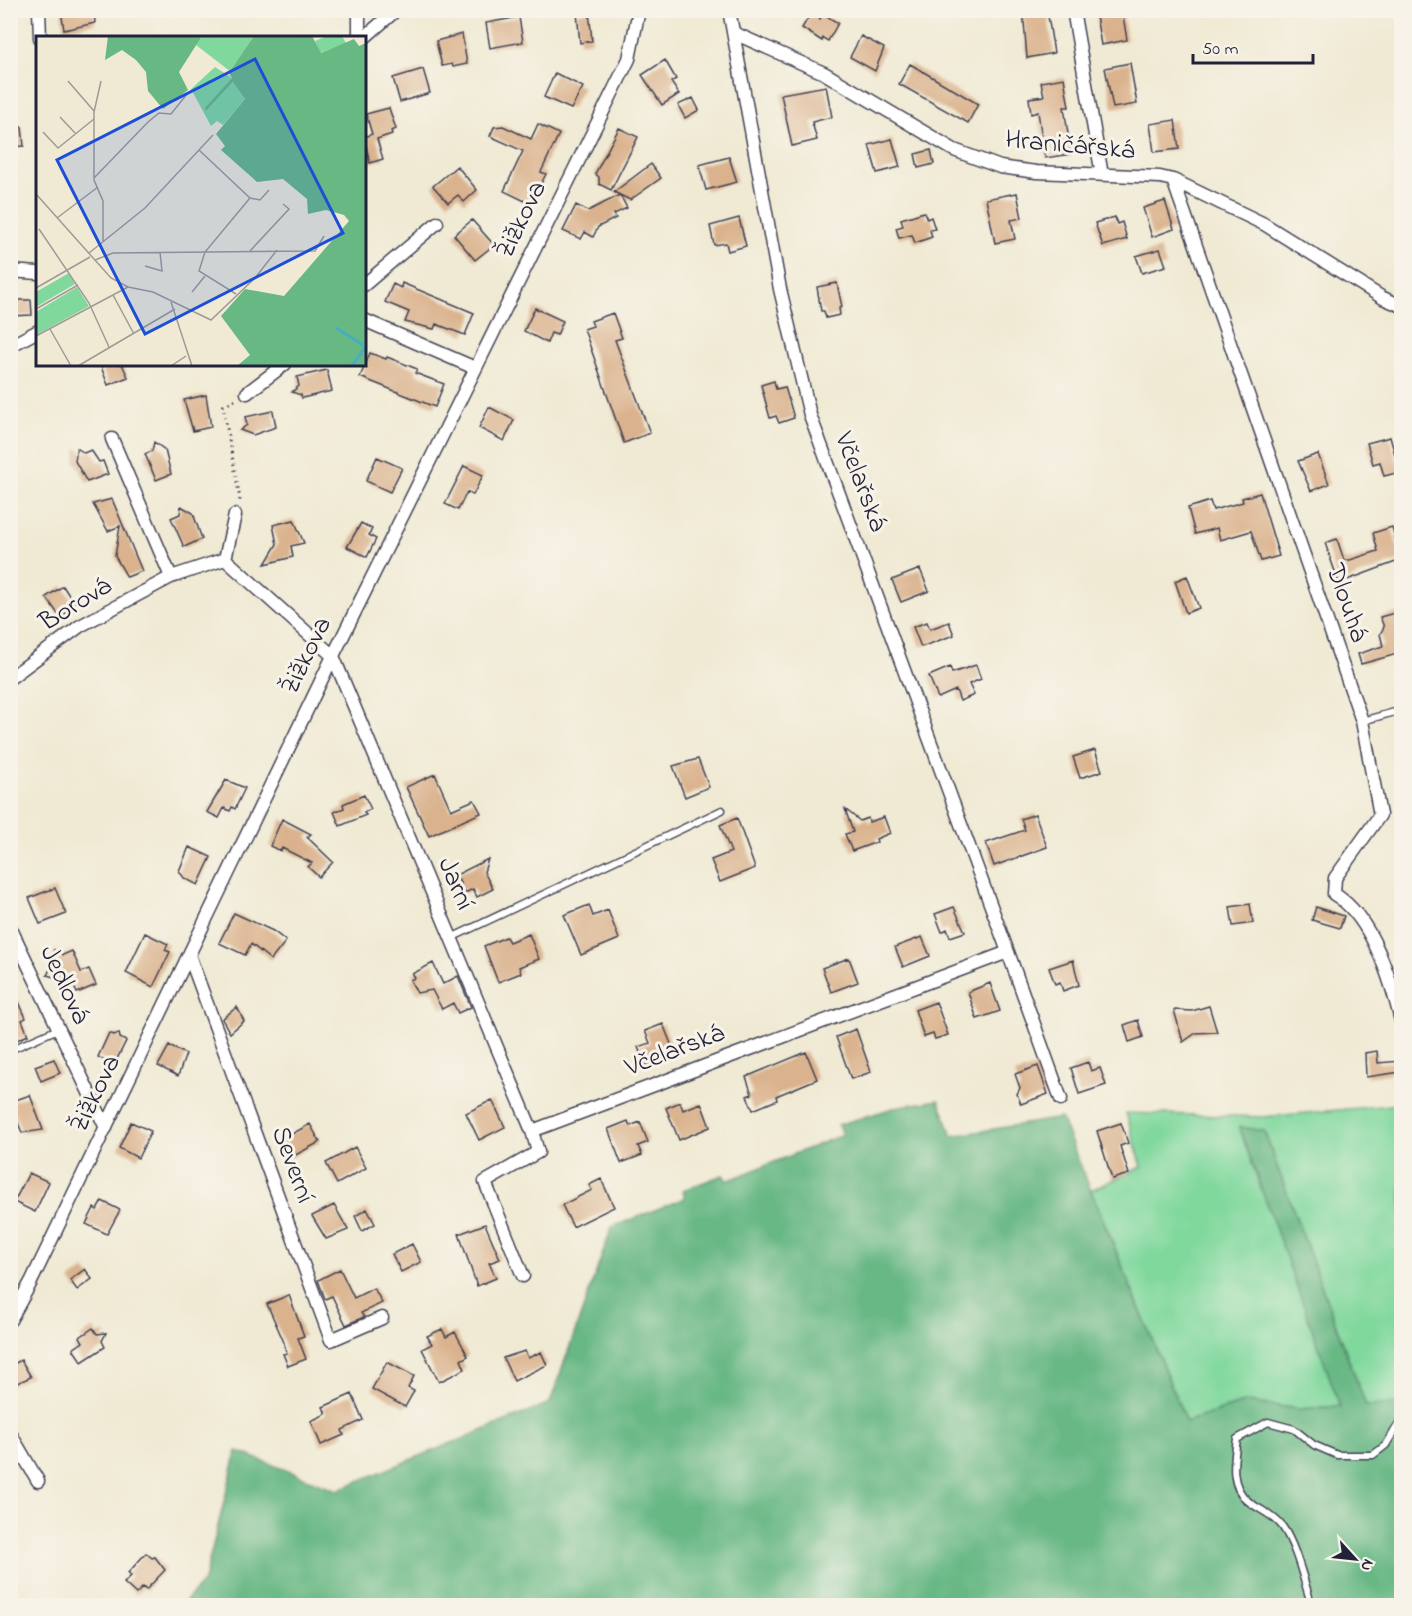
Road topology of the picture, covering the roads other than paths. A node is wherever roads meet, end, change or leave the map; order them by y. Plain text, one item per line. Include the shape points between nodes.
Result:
1 (39, 10) edge
2 (359, 10) edge
3 (396, 10) edge
4 (639, 10) edge
5 (729, 10) edge
6 (1073, 10) edge
7 (734, 33) junction
8 (40, 36) edge
9 (359, 36) edge
10 (366, 36) edge
11 (1102, 175) junction
12 (1173, 180) junction
13 (437, 223) dead end
14 (10, 271) edge
15 (36, 273) edge
16 (366, 283) edge
17 (1401, 306) edge
18 (366, 321) edge
19 (36, 333) edge
20 (10, 346) edge
21 (282, 366) edge
22 (475, 368) junction
23 (247, 393) road end
24 (112, 439) dead end
25 (235, 515) road end
26 (225, 559) junction
27 (171, 577) junction
28 (333, 656) junction
29 (10, 678) edge
30 (1401, 711) edge
31 (1362, 721) junction
32 (722, 810) dead end
33 (10, 927) edge
34 (451, 939) junction
35 (1008, 952) junction
36 (189, 955) junction
37 (1401, 1025) edge
38 (59, 1029) junction
39 (10, 1050) edge
40 (1061, 1099) dead end
41 (106, 1128) junction
42 (532, 1131) junction
43 (523, 1276) dead end
44 (382, 1318) dead end
45 (10, 1320) edge
46 (1401, 1418) edge
47 (10, 1433) edge
48 (38, 1481) dead end
49 (1312, 1605) edge

1 - 8 street
2 - 9 street
3 - 10 street
4 - 22 street, Žižkova via 629,58
5 - 7 street, Včelařská
6 - 11 street
7 - 11 street, Hraničářská via 824,73 954,150 1000,167
7 - 35 street, Včelařská via 780,289 810,415
11 - 12 street, Hraničářská
12 - 17 street, Hraničářská via 1263,224
12 - 31 street, Dlouhá
13 - 16 street
14 - 15 street
18 - 22 street
19 - 20 street
21 - 23 street
22 - 28 street, Žižkova
24 - 27 street
25 - 26 street
26 - 27 street, Borová
26 - 28 street
27 - 29 street, Borová via 80,626
28 - 34 street, Jarní
28 - 36 street, Žižkova
30 - 31 lane
31 - 37 street, Dlouhá via 1380,815 1335,878 1334,894 1349,903 1372,941 1393,985
32 - 34 lane
33 - 38 street, Jedlová
34 - 42 street, Jarní
35 - 40 street, Včelařská
35 - 42 street, Včelařská
36 - 41 street, Žižkova
36 - 44 street, Severní via 331,1340
38 - 39 lane
38 - 41 street, Jedlová
41 - 45 street, Žižkova
42 - 43 street via 538,1152 485,1182
46 - 49 lane via 1386,1445 1373,1455 1337,1455 1314,1445 1294,1429 1268,1422 1237,1439 1233,1468 1238,1490 1282,1526
47 - 48 street

